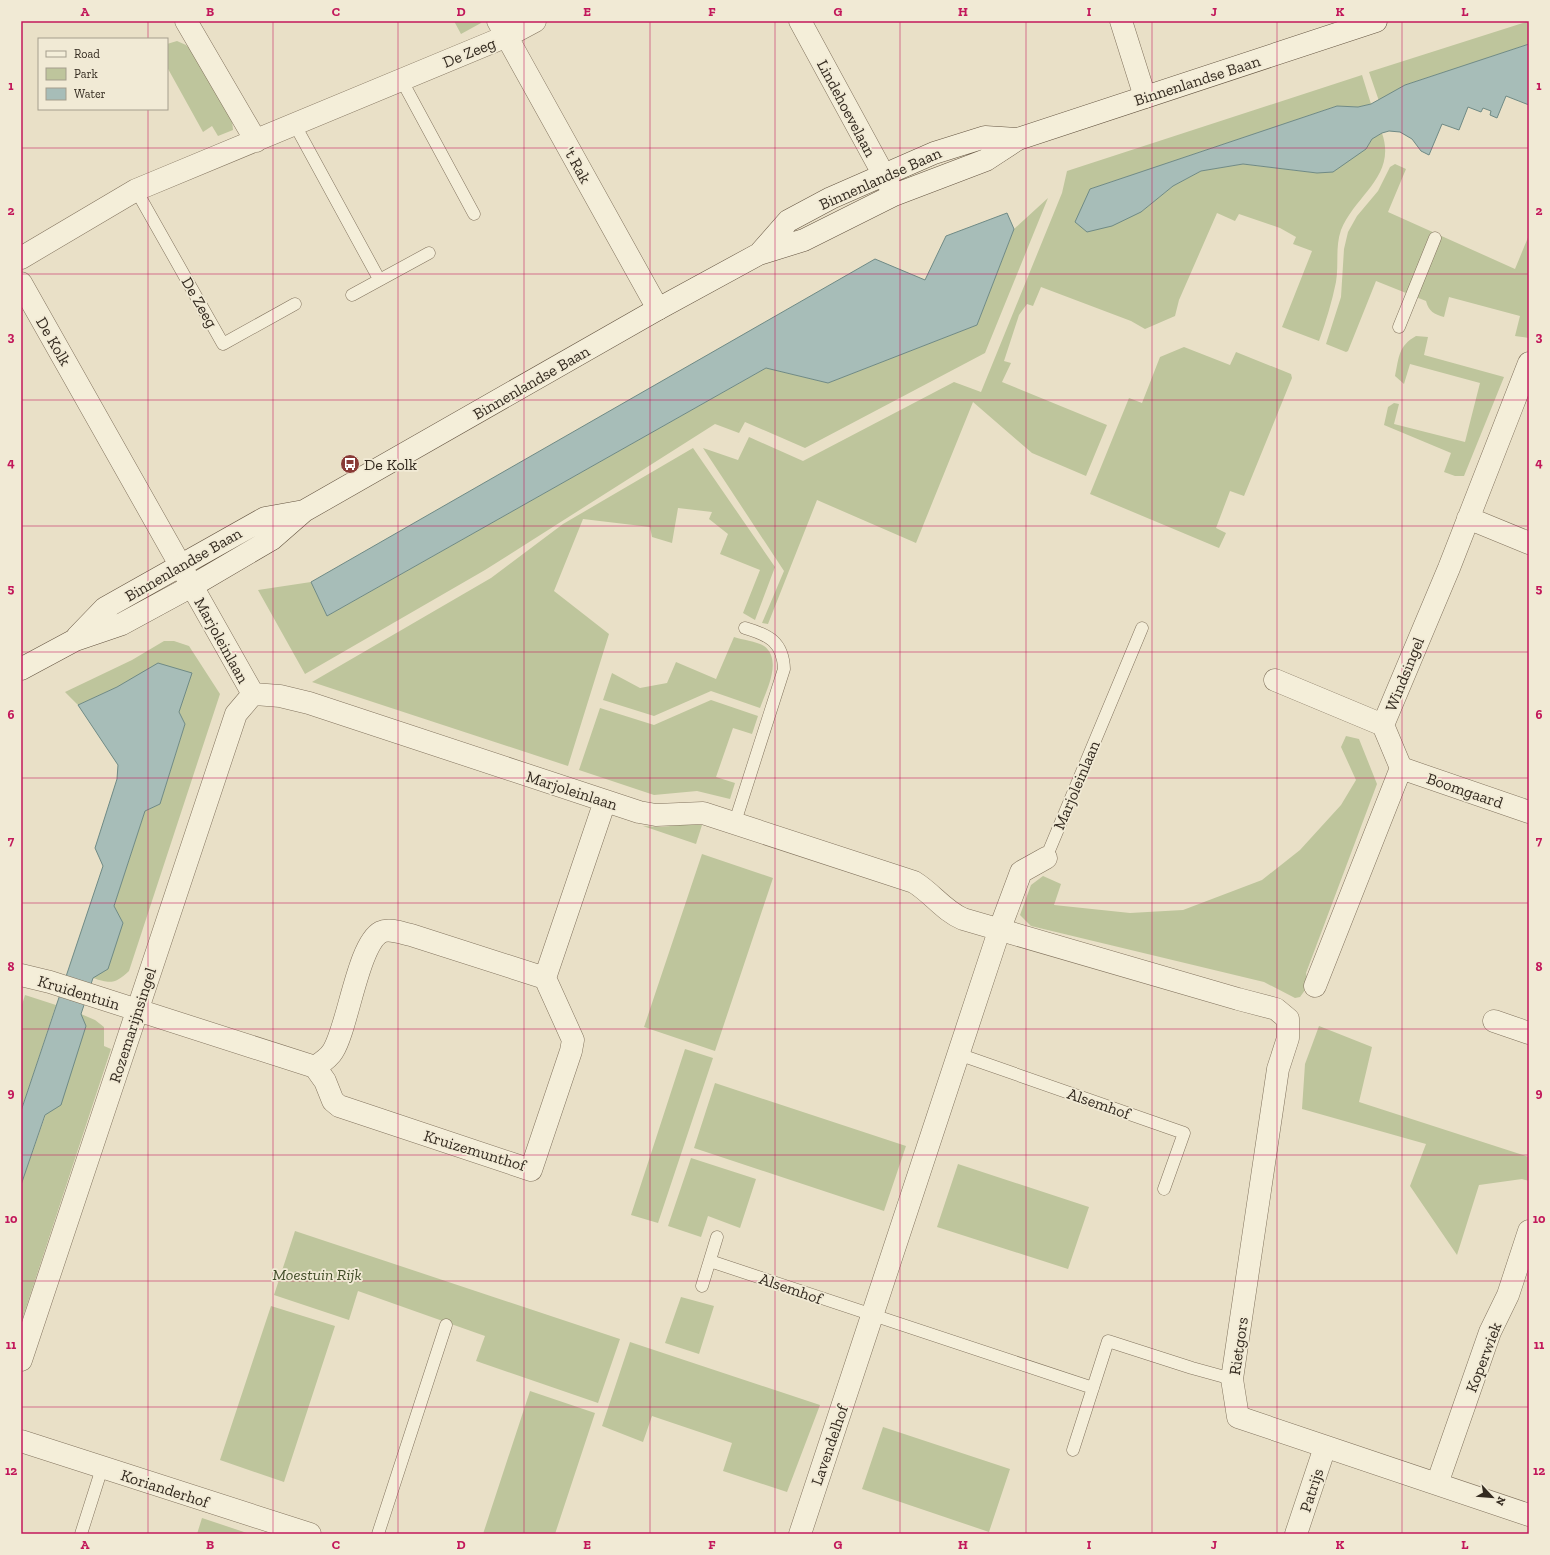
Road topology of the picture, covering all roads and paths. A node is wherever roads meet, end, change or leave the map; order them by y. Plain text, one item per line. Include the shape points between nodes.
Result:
1 (186, 21) edge
2 (534, 21) edge
3 (800, 21) edge
4 (1121, 21) edge
5 (1376, 21) edge
6 (503, 29) edge
7 (401, 79) junction
8 (1145, 97) junction
9 (295, 125) junction
10 (1018, 139) junction
11 (256, 142) junction
12 (883, 175) junction
13 (136, 190) junction
14 (894, 195) junction
15 (474, 214) dead end
16 (1435, 238) dead end
17 (428, 253) dead end
18 (759, 254) junction
19 (21, 258) edge
20 (379, 280) junction
21 (21, 283) edge
22 (352, 295) dead end
23 (295, 304) dead end
24 (658, 309) junction
25 (1399, 328) dead end
26 (1529, 363) edge
27 (304, 511) junction
28 (1468, 518) junction
29 (1529, 543) edge
30 (181, 566) junction
31 (192, 586) junction
32 (745, 628) dead end
33 (1142, 628) dead end
34 (75, 640) junction
35 (21, 669) edge
36 (1275, 680) dead end
37 (253, 694) junction
38 (1383, 725) junction
39 (1401, 768) junction
40 (605, 802) junction
41 (1529, 812) edge
42 (735, 822) junction
43 (1046, 858) joint
44 (999, 931) junction
45 (21, 975) edge
46 (545, 978) junction
47 (1315, 986) dead end
48 (137, 1010) junction
49 (1288, 1019) joint
50 (1494, 1021) dead end
51 (1529, 1033) edge
52 (958, 1054) junction
53 (315, 1067) junction
54 (1164, 1189) dead end
55 (1529, 1231) edge
56 (718, 1237) dead end
57 (710, 1261) junction
58 (702, 1286) dead end
59 (872, 1315) junction
60 (446, 1325) dead end
61 (21, 1360) edge
62 (1232, 1379) junction
63 (1093, 1388) junction
64 (21, 1441) edge
65 (1325, 1447) junction
66 (1073, 1450) dead end
67 (102, 1468) junction
68 (1437, 1484) junction
69 (1529, 1515) edge
70 (81, 1534) edge
71 (310, 1534) edge
72 (378, 1534) edge
73 (800, 1534) edge
74 (1296, 1534) edge

1 - 11 street
2 - 6 street, De Zeeg
3 - 12 street, Lindehoevelaan
4 - 8 street
5 - 8 street, Binnenlandse Baan
6 - 7 street, De Zeeg
6 - 24 street, 't Rak
7 - 9 street, De Zeeg
7 - 15 lane
8 - 10 street, Binnenlandse Baan
9 - 11 street, De Zeeg
9 - 20 lane
10 - 12 street, Binnenlandse Baan via 985,137 934,153
10 - 14 street, Binnenlandse Baan via 986,160
11 - 13 street, De Zeeg
12 - 14 street, Lindehoevelaan
12 - 18 street, Binnenlandse Baan via 788,221
13 - 19 street, De Zeeg
13 - 23 lane, De Zeeg via 223,344
14 - 18 street, Binnenlandse Baan via 804,240
16 - 25 lane
17 - 20 lane
18 - 24 street, Binnenlandse Baan
20 - 22 lane
21 - 30 street, De Kolk
24 - 27 street, Binnenlandse Baan
26 - 28 street, Windsingel
27 - 30 street, Binnenlandse Baan via 265,518
27 - 31 street, Binnenlandse Baan via 272,539
28 - 29 street
28 - 38 street, Windsingel
30 - 31 street, De Kolk
30 - 34 street, Binnenlandse Baan via 105,608
31 - 34 street, Binnenlandse Baan via 122,624
31 - 37 street, Marjoleinlaan
32 - 42 lane via 768,636 775,642 781,652 784,669
33 - 43 lane, Marjoleinlaan
34 - 35 street, Binnenlandse Baan
36 - 38 street
37 - 40 street, Marjoleinlaan via 280,696 309,703
37 - 48 street, Rozemarijnsingel via 236,714
38 - 39 street, Windsingel
39 - 41 street, Boomgaard
39 - 47 street
40 - 42 street, Marjoleinlaan via 648,814 698,812
40 - 46 street
42 - 44 street, Marjoleinlaan via 914,882 954,915
43 - 44 street, Marjoleinlaan via 1021,872
44 - 49 street, Marjoleinlaan via 1276,1009
44 - 52 street
45 - 48 street, Kruidentuin
46 - 53 street via 411,935 382,932 372,942 362,964 333,1052
46 - 53 street, Kruizemunthof via 573,1040 531,1170 339,1106 333,1101 325,1081
48 - 53 street
48 - 61 street, Rozemarijnsingel
49 - 62 street, Rietgors via 1288,1038 1278,1068
50 - 51 street
52 - 54 lane, Alsemhof via 1184,1133
52 - 59 street
55 - 68 street, Koperwiek via 1508,1296 1490,1332
56 - 57 lane
57 - 58 lane
57 - 59 lane, Alsemhof
59 - 63 lane, Alsemhof
59 - 73 street, Lavendelhof
60 - 72 lane
62 - 63 lane via 1108,1340
62 - 65 street, Rietgors via 1238,1417
63 - 66 lane
64 - 67 street, Korianderhof
65 - 68 street, Rietgors
65 - 74 street, Patrijs
67 - 70 lane
67 - 71 street, Korianderhof
68 - 69 street, Rietgors

